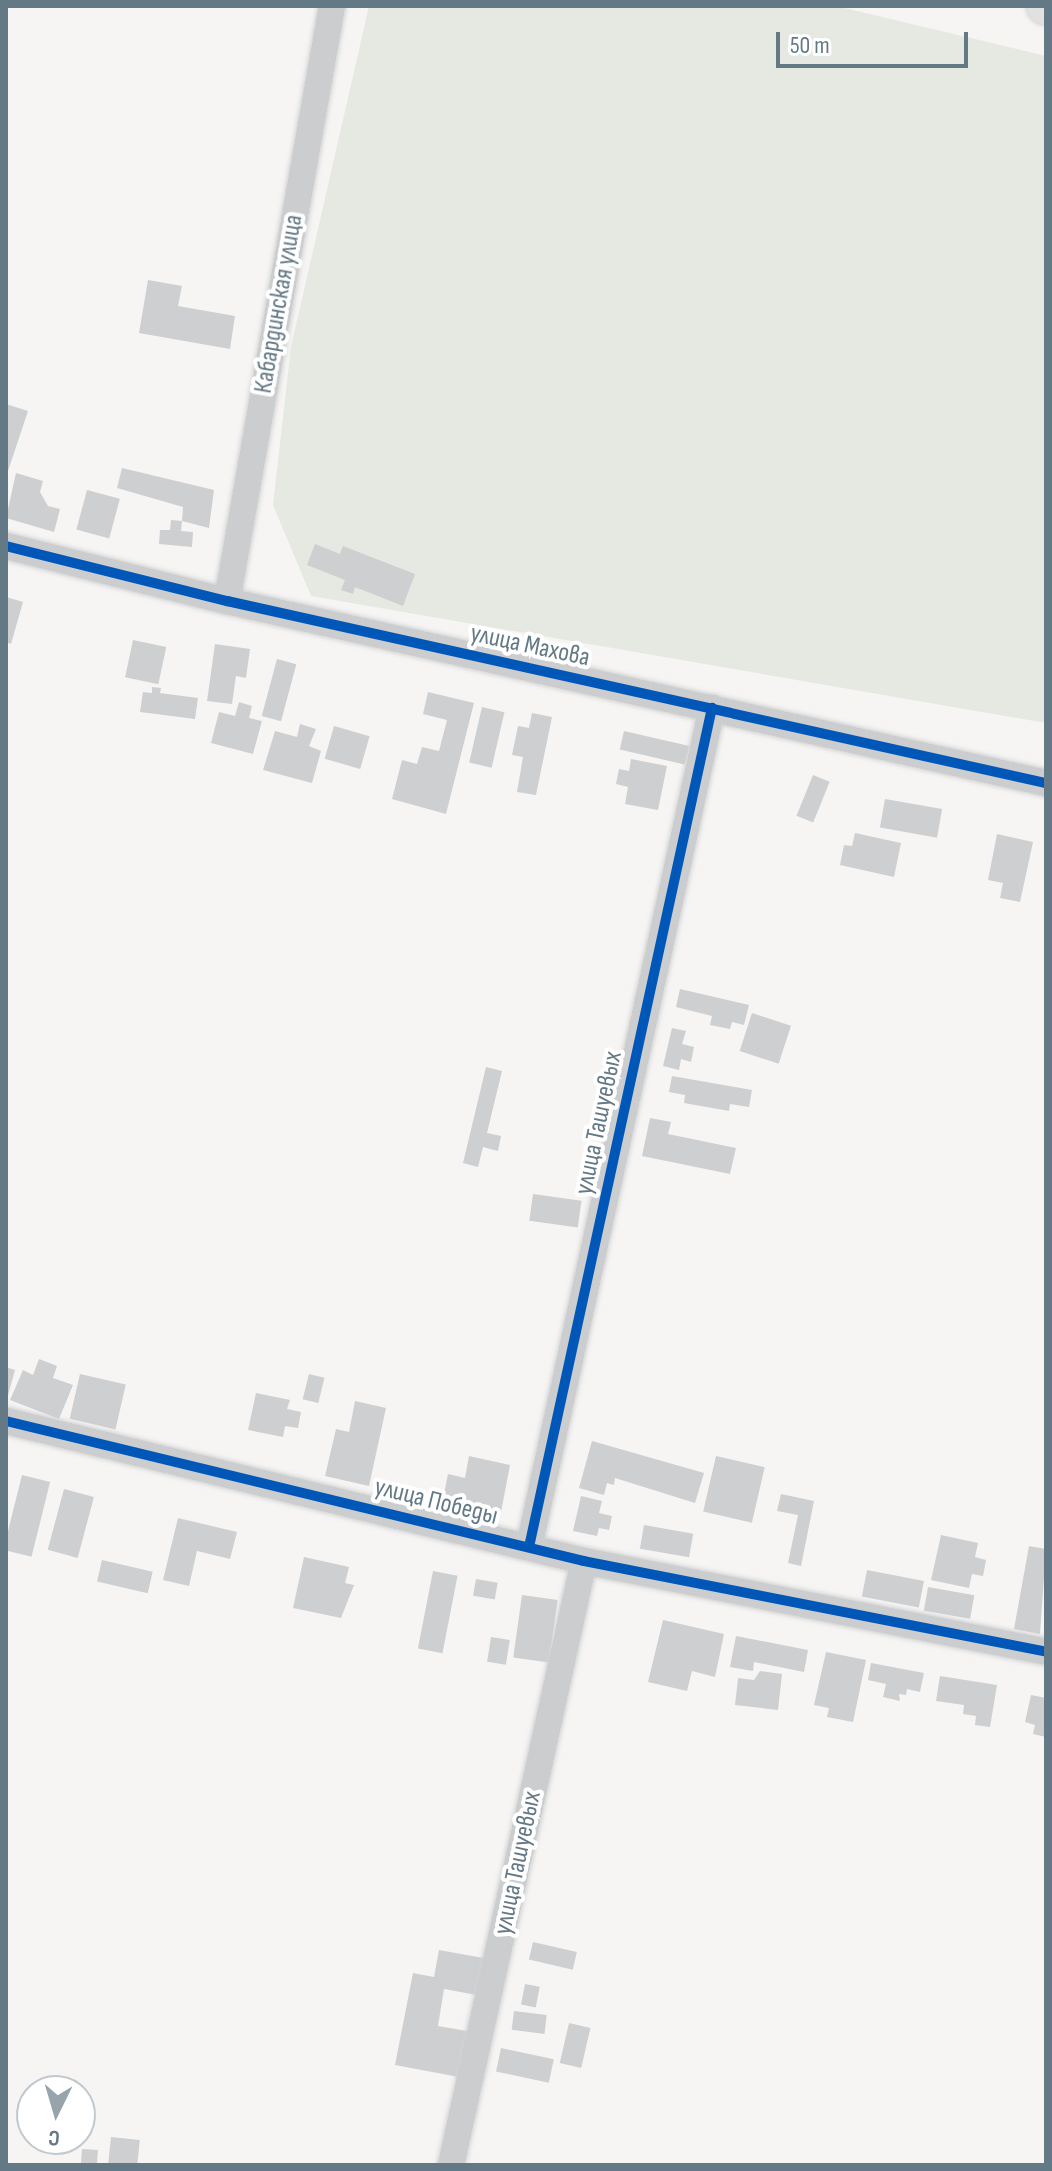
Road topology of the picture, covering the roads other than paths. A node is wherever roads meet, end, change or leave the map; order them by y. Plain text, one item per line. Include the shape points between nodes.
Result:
1 (332, 6) edge
2 (6, 546) edge
3 (227, 601) junction
4 (712, 708) junction
5 (1046, 783) edge
6 (6, 1421) edge
7 (529, 1547) junction
8 (584, 1561) junction
9 (1046, 1652) edge
10 (451, 2165) edge

1 - 3 street, Кабардинская улица
2 - 3 street, улица Махова
3 - 4 street, улица Махова
4 - 5 street, улица Махова
4 - 7 street, улица Ташуевых
6 - 7 street, улица Победы
7 - 8 street, улица Победы
8 - 9 street, улица Победы
8 - 10 street, улица Ташуевых

